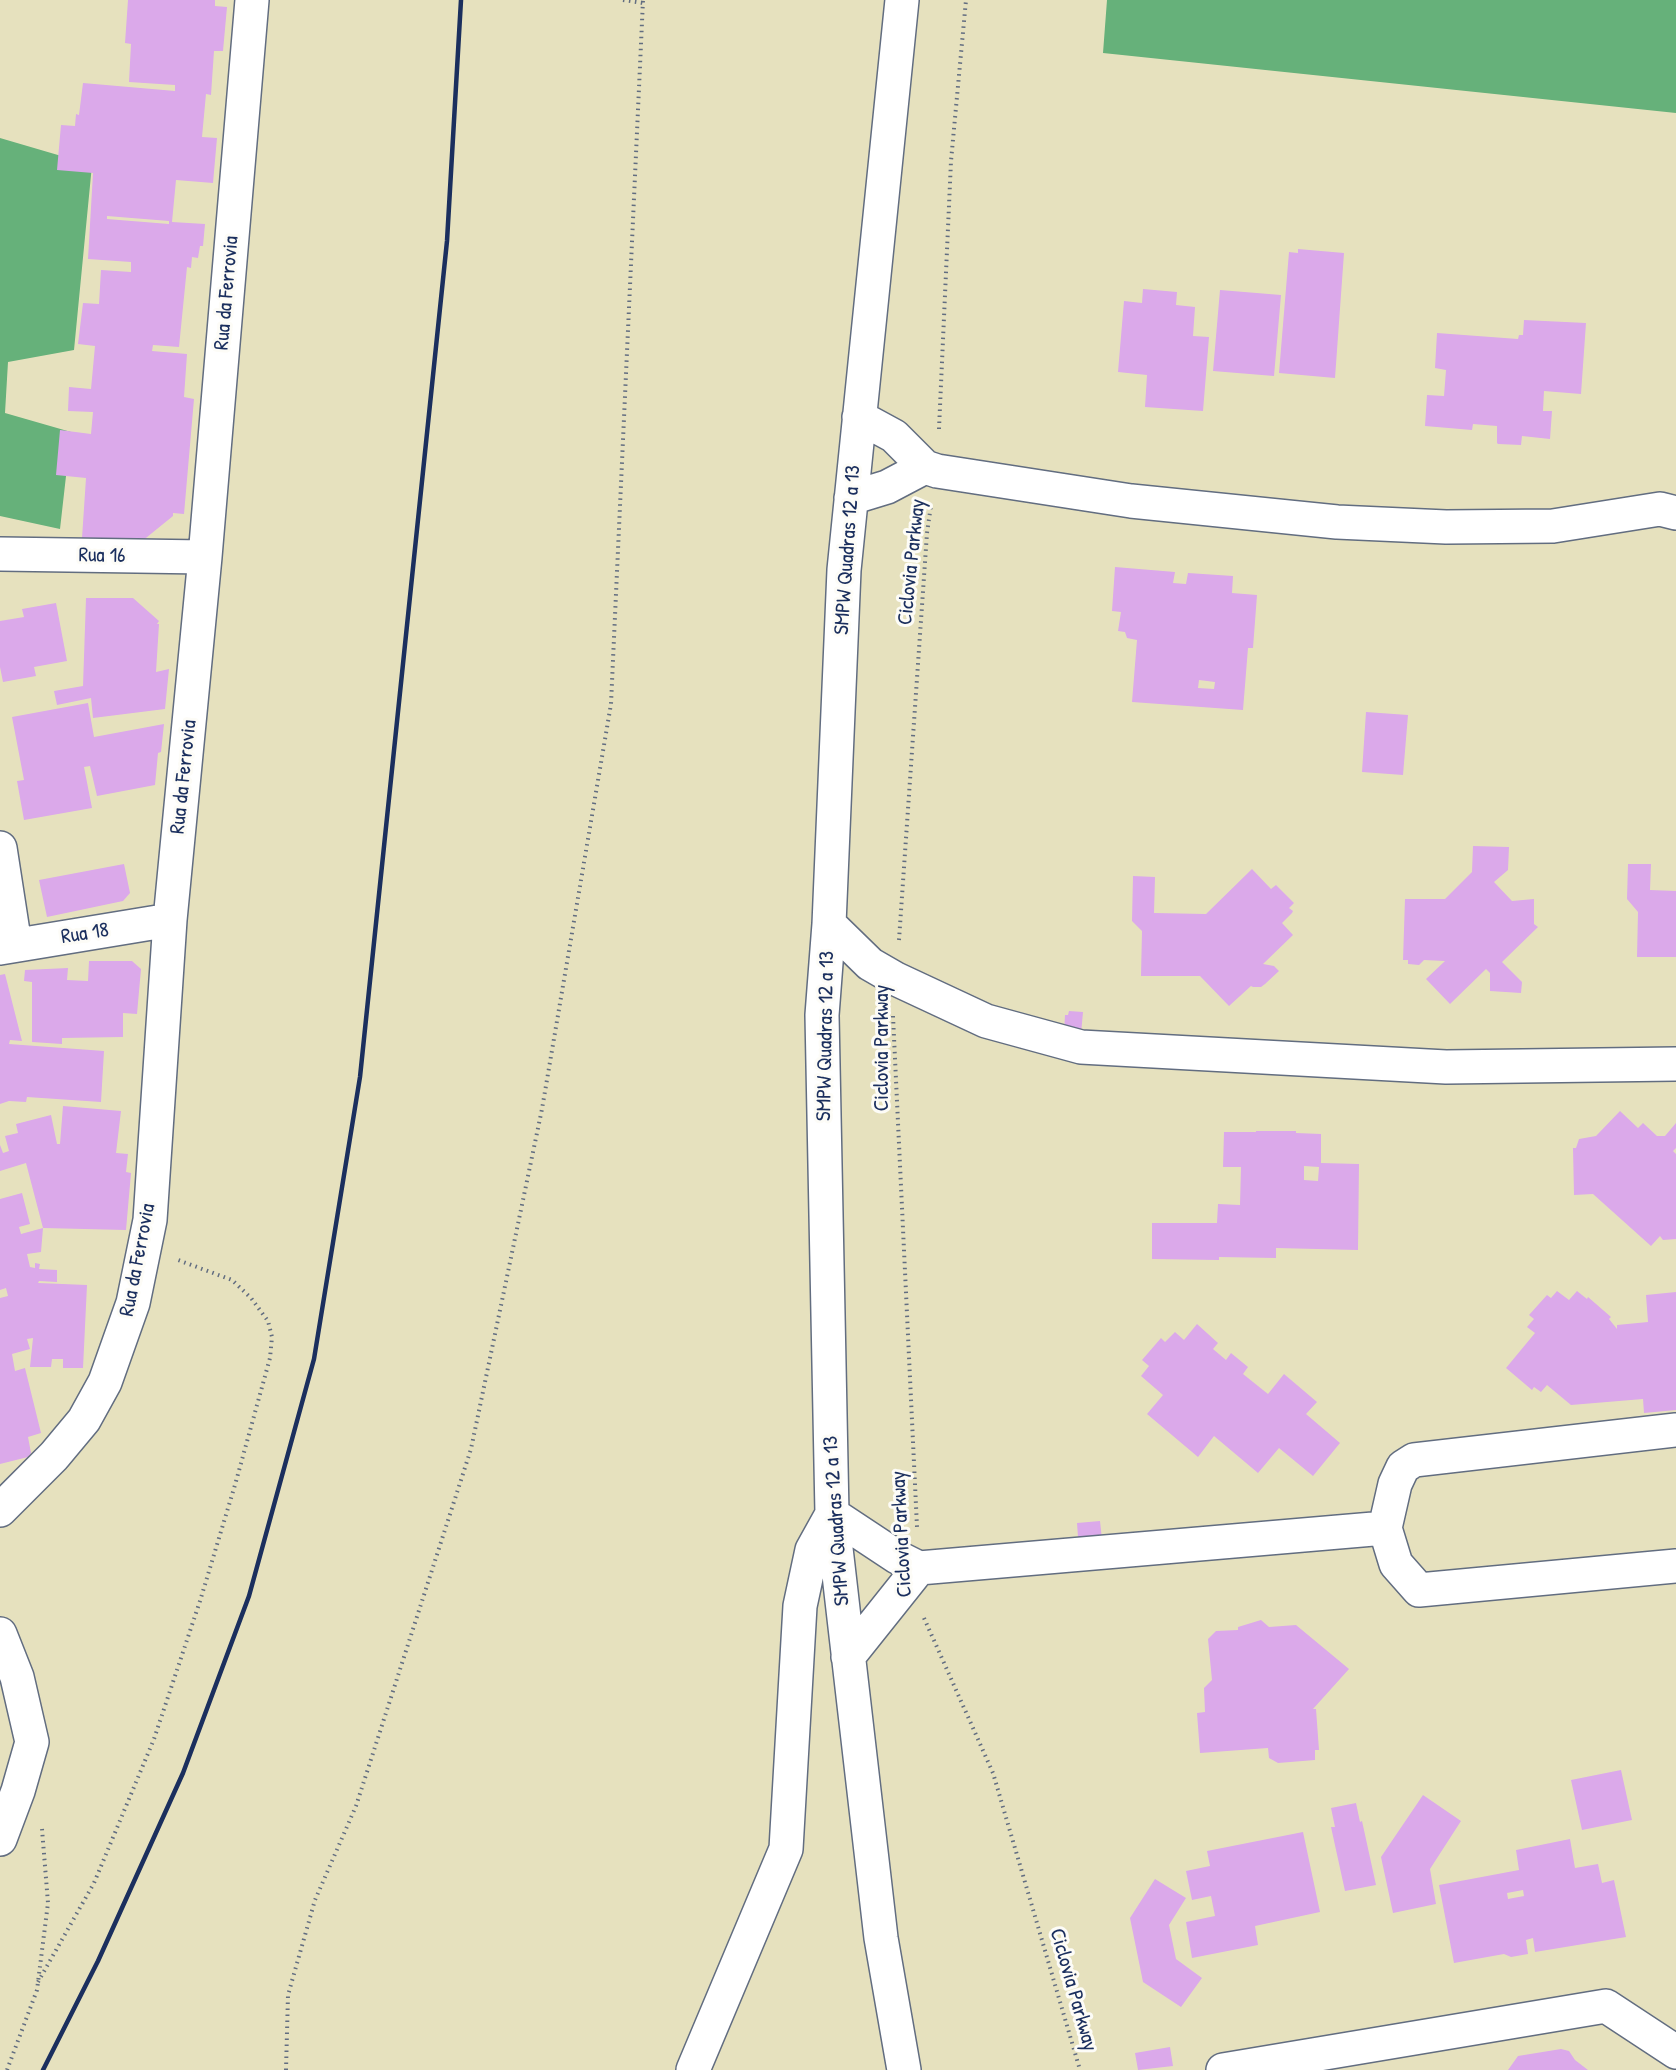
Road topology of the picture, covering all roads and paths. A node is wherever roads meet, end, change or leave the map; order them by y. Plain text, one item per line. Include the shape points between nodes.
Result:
1 (252, 0) edge
2 (623, 0) edge
3 (902, 0) edge
4 (966, 0) edge
5 (643, 2) edge
6 (859, 417) junction
7 (931, 469) junction
8 (851, 498) junction
9 (1676, 513) edge
10 (0, 554) edge
11 (205, 557) junction
12 (0, 848) edge
13 (170, 920) junction
14 (829, 924) junction
15 (8, 947) edge
16 (896, 979) junction
17 (1676, 1064) edge
18 (144, 1250) junction
19 (1676, 1430) edge
20 (0, 1510) edge
21 (832, 1514) junction
22 (1385, 1528) junction
23 (1676, 1566) edge
24 (919, 1568) junction
25 (0, 1634) edge
26 (848, 1657) junction
27 (42, 1823) dead end
28 (0, 1839) edge
29 (38, 1982) junction
30 (1676, 2052) edge
31 (6, 2070) edge
32 (286, 2070) edge
33 (693, 2070) edge
34 (904, 2070) edge
35 (1080, 2070) edge
36 (1223, 2070) edge

1 - 11 street, Rua da Ferrovia
2 - 5 path
3 - 6 street, SMPW Quadras 12 a 13
4 - 7 path, Ciclovia Parkway
5 - 32 path via 611,704 544,1097 471,1449 356,1806 315,1900 288,1995
6 - 7 street via 894,436
6 - 8 street, SMPW Quadras 12 a 13
7 - 8 street
7 - 9 street via 1131,501 1337,522 1553,526 1660,509
7 - 16 path, Ciclovia Parkway
8 - 14 street, SMPW Quadras 12 a 13 via 844,570
10 - 11 street, Rua 16
11 - 13 street, Rua da Ferrovia
12 - 15 street
13 - 15 street, Rua 18
13 - 18 street, Rua da Ferrovia via 150,1220
14 - 16 street via 870,964
14 - 21 street, SMPW Quadras 12 a 13 via 822,1015
16 - 17 street via 986,1021 1081,1047 1446,1067
16 - 24 path, Ciclovia Parkway via 893,1019
18 - 20 street, Rua da Ferrovia via 134,1303 105,1382 90,1410 54,1456
18 - 29 path via 232,1280 268,1321 272,1337 270,1358 200,1601 154,1739 94,1883
19 - 22 street via 1414,1460 1403,1467 1395,1484
21 - 24 street
21 - 26 street, SMPW Quadras 12 a 13
21 - 33 street via 812,1550 800,1606 786,1849
22 - 23 street via 1396,1564 1419,1590
22 - 24 street
24 - 26 street
24 - 35 path, Ciclovia Parkway via 921,1612 993,1773
25 - 28 street via 17,1677 32,1742
26 - 34 street, SMPW Quadras 12 a 13 via 881,1938
27 - 29 path via 48,1903
29 - 31 path
30 - 36 street via 1606,2006

